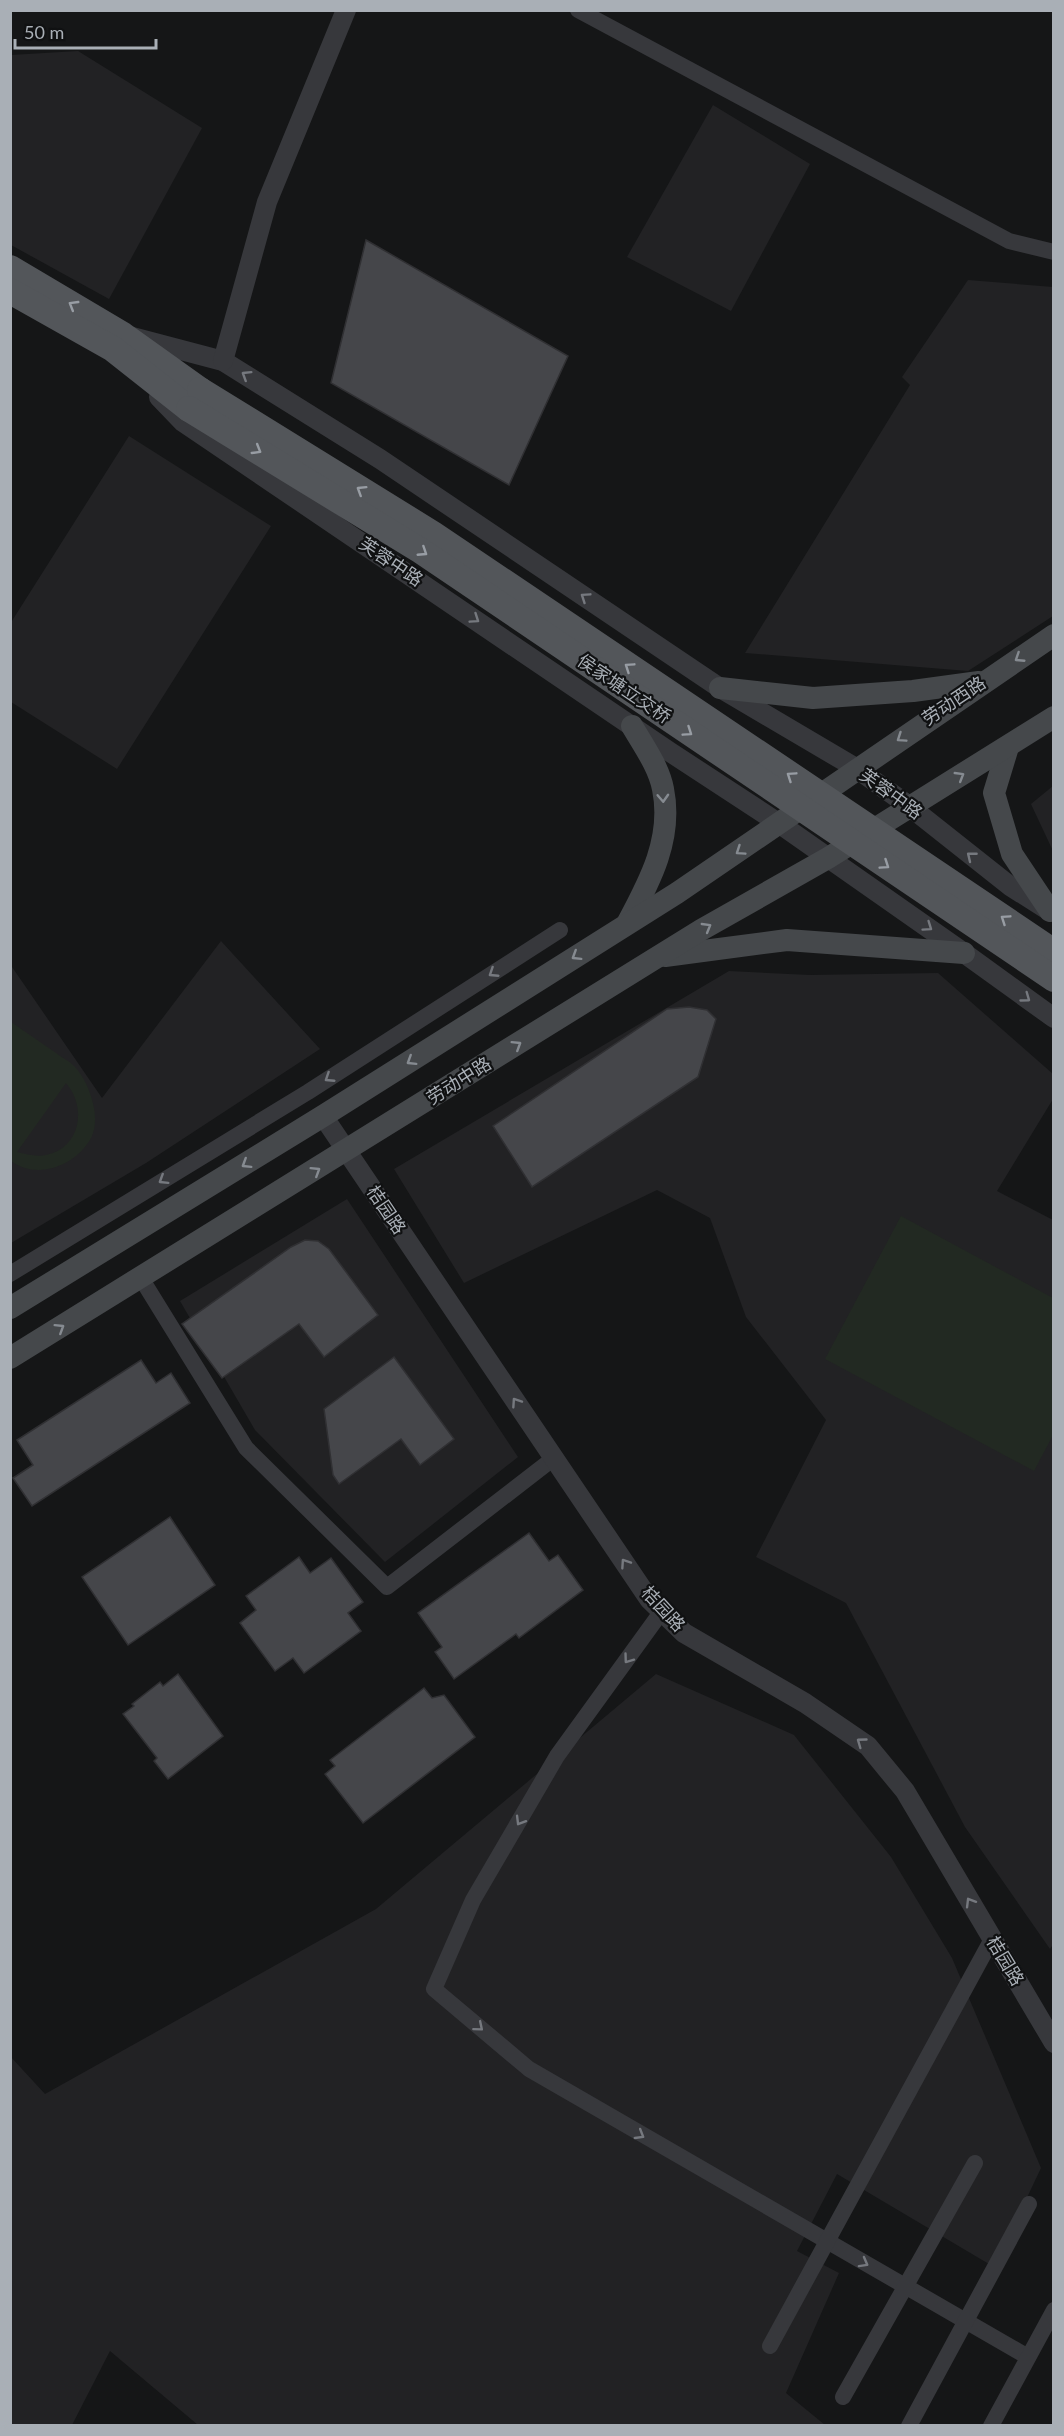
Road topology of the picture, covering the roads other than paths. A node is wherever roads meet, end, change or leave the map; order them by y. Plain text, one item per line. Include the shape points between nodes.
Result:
1 (346, 10) edge
2 (578, 10) edge
3 (1053, 252) edge
4 (10, 268) edge
5 (10, 291) edge
6 (118, 342) junction
7 (224, 361) junction
8 (194, 399) junction
9 (1053, 635) edge
10 (984, 681) junction
11 (720, 688) junction
12 (1053, 717) edge
13 (632, 726) junction
14 (1008, 747) junction
15 (856, 768) junction
16 (909, 806) junction
17 (780, 824) junction
18 (828, 858) junction
19 (1052, 912) edge
20 (627, 924) junction
21 (560, 930) dead end
22 (1053, 952) edge
23 (964, 953) junction
24 (658, 957) junction
25 (1053, 979) edge
26 (1053, 1018) edge
27 (323, 1116) junction
28 (346, 1152) junction
29 (10, 1274) edge
30 (141, 1278) junction
31 (10, 1308) edge
32 (10, 1358) edge
33 (554, 1458) junction
34 (662, 1611) junction
35 (992, 1939) junction
36 (1053, 2043) edge
37 (975, 2163) dead end
38 (1029, 2204) dead end
39 (826, 2241) junction
40 (905, 2286) junction
41 (1053, 2310) edge
42 (964, 2320) junction
43 (770, 2346) dead end
44 (1028, 2357) junction
45 (843, 2397) dead end
46 (909, 2426) edge
47 (991, 2426) edge

1 - 7 street via 267,202
2 - 3 street via 1009,241
6 -> 4 main road, 芙蓉中路
5 - 6 main road, 芙蓉中路
6 - 7 street, 芙蓉中路
6 - 8 main road
6 -> 13 street, 芙蓉中路 via 183,422
11 -> 7 street, 芙蓉中路 via 380,459
22 -> 8 main road, 侯家塘立交桥, bridge via 432,534
8 -> 25 main road, 侯家塘立交桥, bridge
9 -> 10 main road, 劳动西路
10 - 11 main road via 813,698
10 -> 15 main road, 劳动西路
11 - 15 street, 芙蓉中路
12 - 14 main road
13 - 17 street, 芙蓉中路
13 -> 20 main road via 663,789 665,833 653,875
16 -> 14 main road
14 - 19 main road via 994,793 1012,854
15 - 16 street, 芙蓉中路
15 - 17 main road
16 - 18 main road, 劳动中路
19 -> 16 street, 芙蓉中路 via 1010,886
17 - 18 street, 芙蓉中路
17 -> 20 main road
18 -> 23 street
24 -> 18 main road, 劳动中路
20 -> 27 main road
21 -> 29 street via 308,1092
23 - 24 main road via 787,940
23 -> 26 street
28 -> 24 main road, 劳动中路
27 - 28 street, 桔园路
27 -> 31 main road
30 -> 28 main road, 劳动中路
33 -> 28 street, 桔园路
32 -> 30 main road, 劳动中路
30 - 33 street via 246,1448 387,1587
34 -> 33 street, 桔园路 via 649,1599
35 -> 34 street, 桔园路 via 905,1791 868,1746 805,1703 684,1633
34 -> 39 street via 557,1756 473,1900 434,1989 529,2069
35 - 36 street, 桔园路
35 - 39 street
37 - 40 street
38 - 42 street
39 -> 40 street
39 - 43 street
40 - 42 street
40 - 45 street
41 - 44 street
42 - 44 street
42 - 46 street
44 - 47 street

